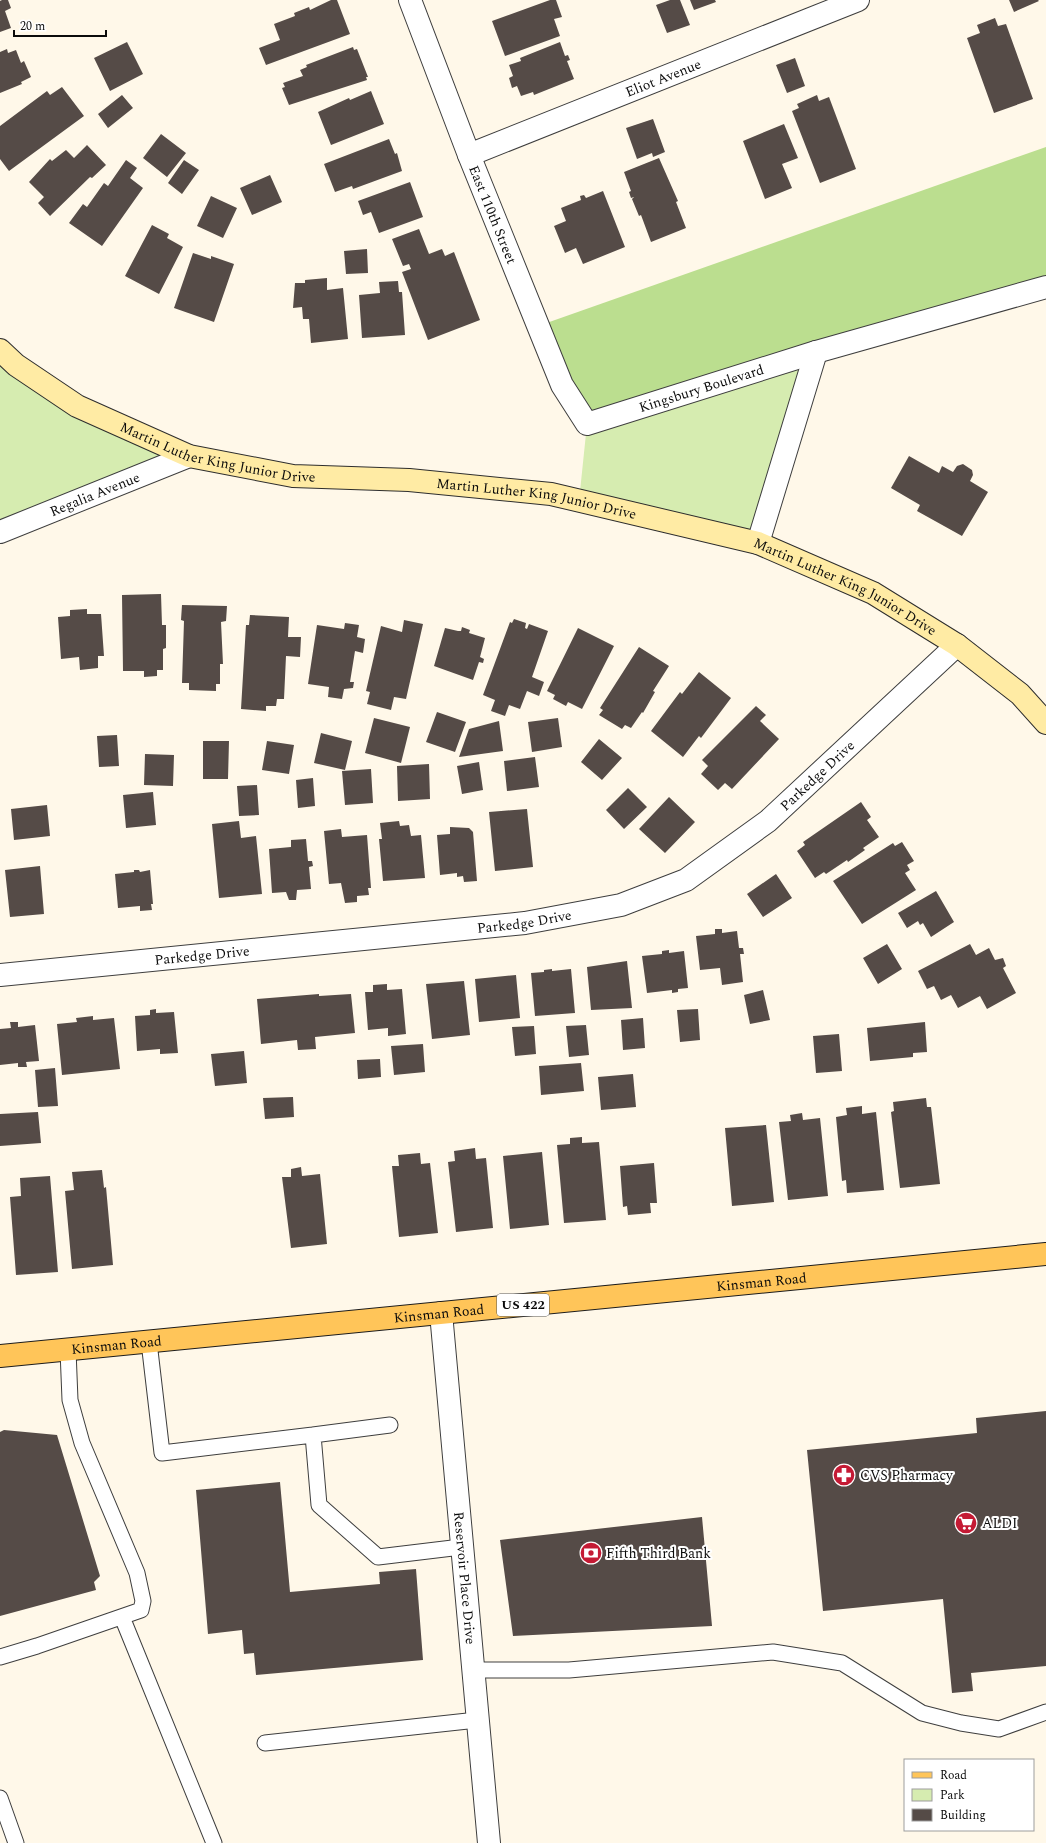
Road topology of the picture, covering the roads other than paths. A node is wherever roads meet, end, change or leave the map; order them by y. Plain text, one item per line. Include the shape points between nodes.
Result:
1 (410, 0) edge
2 (858, 0) edge
3 (469, 155) junction
4 (1046, 287) edge
5 (0, 350) edge
6 (816, 352) junction
7 (587, 424) joint
8 (189, 456) junction
9 (0, 532) edge
10 (758, 543) junction
11 (957, 645) junction
12 (1046, 723) edge
13 (0, 975) edge
14 (1046, 1254) edge
15 (440, 1313) junction
16 (149, 1342) junction
17 (68, 1350) junction
18 (0, 1356) edge
19 (390, 1425) dead end
20 (313, 1435) junction
21 (461, 1547) junction
22 (122, 1617) junction
23 (0, 1657) edge
24 (472, 1670) junction
25 (1046, 1712) edge
26 (477, 1720) junction
27 (265, 1742) dead end
28 (0, 1798) edge
29 (16, 1843) edge
30 (214, 1843) edge
31 (489, 1843) edge

1 - 3 street, East 110th Street
2 - 3 street, Eliot Avenue
3 - 7 street, East 110th Street via 562,385
4 - 6 street, Kingsbury Boulevard
5 - 8 street, Martin Luther King Junior Drive via 16,365 77,406
6 - 7 street, Kingsbury Boulevard
6 - 10 street
8 - 9 street, Regalia Avenue
8 - 10 street, Martin Luther King Junior Drive via 293,476 409,480 551,494
10 - 11 street, Martin Luther King Junior Drive via 873,593
11 - 12 street, Martin Luther King Junior Drive via 1020,694
11 - 13 street, Parkedge Drive via 768,821 686,880 621,905 525,923
14 - 15 main road, Kinsman Road / US 422
15 - 16 main road, Kinsman Road / US 422
15 - 21 street, Reservoir Place Drive
16 - 17 main road, Kinsman Road / US 422
16 - 20 lane via 162,1454
17 - 18 main road, Kinsman Road / US 422
17 - 22 lane via 70,1400 82,1443 137,1573 143,1601 142,1610
19 - 20 lane
20 - 21 lane via 319,1505 378,1557
21 - 24 street, Reservoir Place Drive
22 - 23 lane
22 - 30 lane
24 - 25 lane via 569,1670 773,1652 842,1663 922,1713 961,1723 999,1729
24 - 26 street, Reservoir Place Drive
26 - 27 lane
26 - 31 street, Reservoir Place Drive
28 - 29 lane

